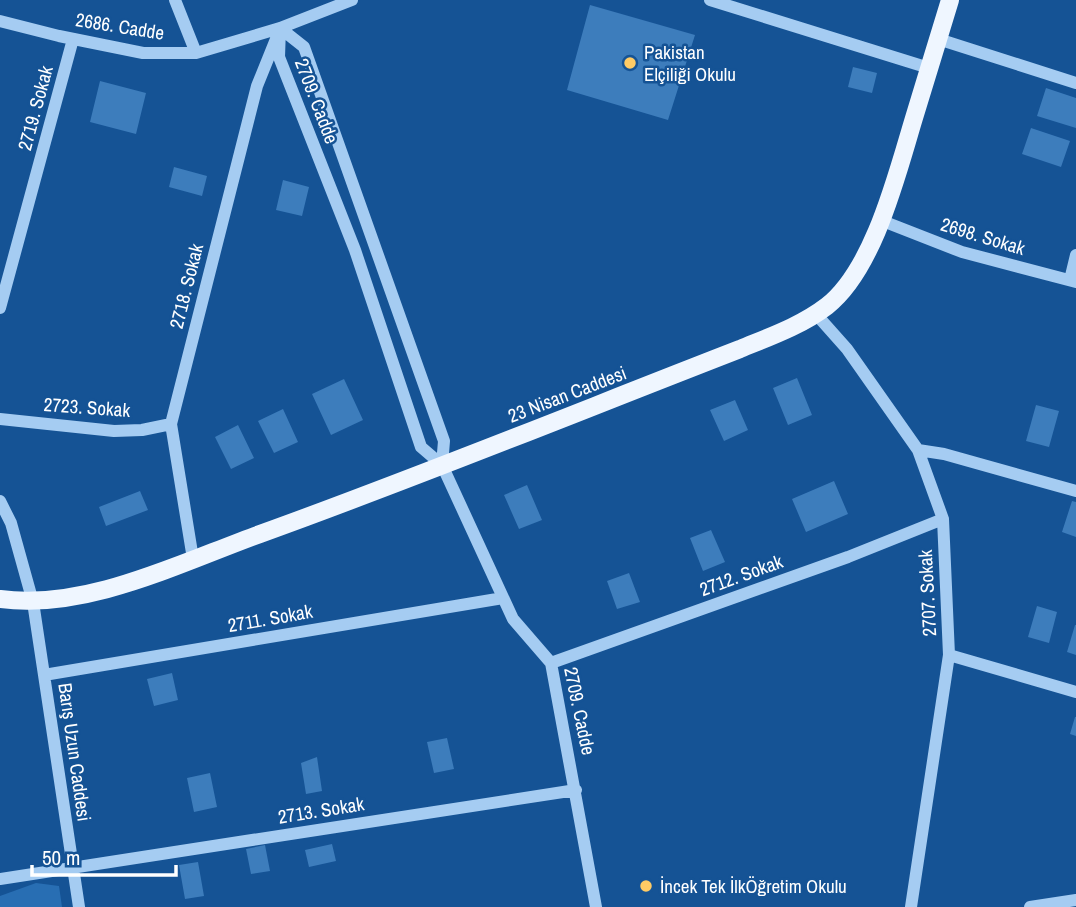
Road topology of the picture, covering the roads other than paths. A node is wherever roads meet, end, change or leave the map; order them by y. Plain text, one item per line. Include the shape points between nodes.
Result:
1 (175, 0) edge
2 (352, 0) edge
3 (950, 0) edge
4 (717, 1) edge
5 (744, 6) edge
6 (0, 21) edge
7 (280, 29) junction
8 (73, 39) junction
9 (938, 39) junction
10 (196, 53) junction
11 (929, 68) junction
12 (1076, 83) edge
13 (880, 220) junction
14 (1076, 255) edge
15 (1073, 281) edge
16 (0, 308) edge
17 (815, 313) junction
18 (0, 419) edge
19 (171, 424) junction
20 (918, 450) junction
21 (442, 465) junction
22 (1076, 491) edge
23 (0, 501) edge
24 (943, 519) junction
25 (192, 559) junction
26 (503, 598) junction
27 (0, 599) edge
28 (33, 602) junction
29 (949, 655) junction
30 (551, 663) junction
31 (44, 675) junction
32 (1076, 692) edge
33 (576, 790) junction
34 (73, 868) junction
35 (0, 877) edge
36 (1076, 900) edge
37 (79, 907) edge
38 (596, 907) edge
39 (911, 907) edge
40 (1030, 907) edge

1 - 10 street
2 - 7 street, 2686. Cadde
3 - 9 main road, 23 Nisan Caddesi
4 - 5 street
5 - 11 street
6 - 8 street, 2686. Cadde
7 - 10 street, 2686. Cadde
7 - 19 street, 2718. Sokak via 257,86
7 - 21 street, 2709. Cadde via 279,57 355,250 421,447
7 - 21 street, 2709. Cadde via 304,47 444,441
8 - 10 street, 2686. Cadde via 144,53
8 - 16 street, 2719. Sokak
9 - 11 main road, 23 Nisan Caddesi
9 - 12 street
11 - 13 main road, 23 Nisan Caddesi
13 - 15 street, 2698. Sokak via 962,252
13 - 17 main road, 23 Nisan Caddesi via 855,275
14 - 15 street
17 - 20 street, 2707. Sokak via 848,349
17 - 21 main road, 23 Nisan Caddesi via 789,329
18 - 19 street, 2723. Sokak via 114,431
19 - 25 street, 2718. Sokak
20 - 22 street
20 - 24 street, 2707. Sokak
21 - 25 main road, 23 Nisan Caddesi
21 - 26 street, 2709. Cadde
23 - 28 street via 11,523
24 - 29 street, 2707. Sokak
24 - 30 street, 2712. Sokak
25 - 28 main road, 23 Nisan Caddesi via 103,592
26 - 30 street, 2709. Cadde via 513,619
26 - 31 street, 2711. Sokak
27 - 28 main road, 23 Nisan Caddesi
28 - 31 street, Barış Uzun Caddesi
29 - 32 street
29 - 39 street, 2707. Sokak
30 - 33 street, 2709. Cadde
31 - 34 street, Barış Uzun Caddesi
33 - 34 street, 2713. Sokak
33 - 38 street, 2709. Cadde
34 - 35 street, 2713. Sokak
34 - 37 street, Barış Uzun Caddesi
36 - 40 street

